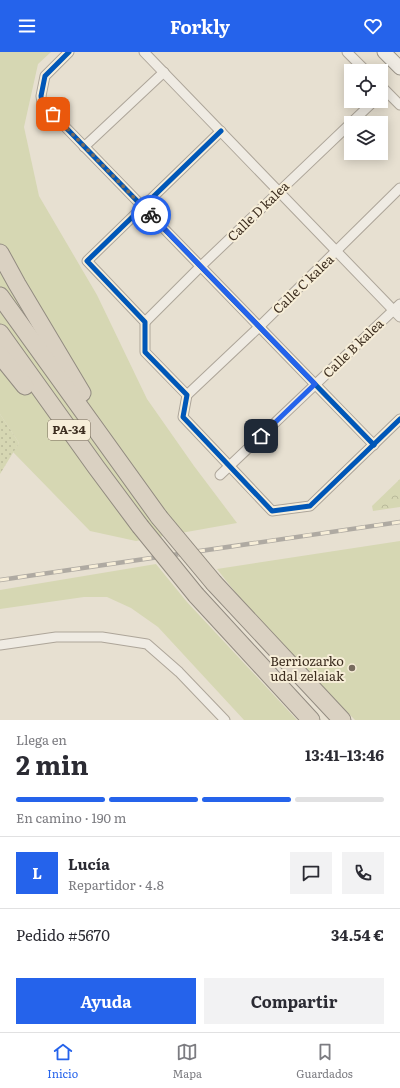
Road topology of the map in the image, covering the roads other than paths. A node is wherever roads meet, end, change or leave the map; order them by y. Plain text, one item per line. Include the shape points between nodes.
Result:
1 (69, 52) edge
2 (144, 52) edge
3 (348, 52) edge
4 (384, 52) edge
5 (394, 52) edge
6 (400, 58) edge
7 (359, 64) edge
8 (400, 68) edge
9 (164, 72) junction
10 (388, 95) edge
11 (400, 105) edge
12 (367, 108) edge
13 (221, 132) junction
14 (84, 146) junction
15 (400, 188) edge
16 (278, 191) junction
17 (143, 207) junction
18 (336, 251) junction
19 (0, 252) edge
20 (200, 267) junction
21 (0, 296) edge
22 (398, 310) edge
23 (145, 322) junction
24 (259, 327) junction
25 (0, 333) edge
26 (0, 355) edge
27 (315, 384) junction
28 (187, 395) junction
29 (400, 419) edge
30 (374, 445) junction
31 (96, 467) junction
32 (229, 467) junction
33 (220, 475) dead end
34 (132, 480) junction
35 (0, 645) edge
36 (225, 720) edge
37 (311, 720) edge
38 (342, 720) edge

1 - 14 street via 45,76 42,103
2 - 9 street
3 - 7 street
4 - 8 main road
5 - 6 main road
9 - 13 street
9 - 14 street
10 - 11 street
12 - 16 street, Calle D kalea
13 - 16 street
13 - 17 street
14 - 17 street
15 - 18 street, Calle C kalea
16 - 18 street
16 - 20 street, Calle D kalea
17 - 20 street
17 - 23 street via 87,261
18 - 22 street
18 - 24 street, Calle C kalea
19 - 34 highway via 75,383 117,445
20 - 23 street, Calle D kalea
20 - 24 street
21 - 34 highway, PA-34
22 - 27 street, Calle B kalea
23 - 28 street via 145,352
24 - 27 street
24 - 28 street, Calle C kalea
25 - 31 highway, PA-34
26 - 31 highway via 67,440
27 - 30 street
27 - 32 street, Calle B kalea
28 - 32 street via 183,417
29 - 30 street
30 - 32 street via 310,506 272,510
31 - 37 highway, PA-34, bridge via 196,595
32 - 33 street, Calle B kalea
34 - 38 highway, PA-34, bridge via 214,583
35 - 36 street via 56,637 102,637 147,644 179,672

